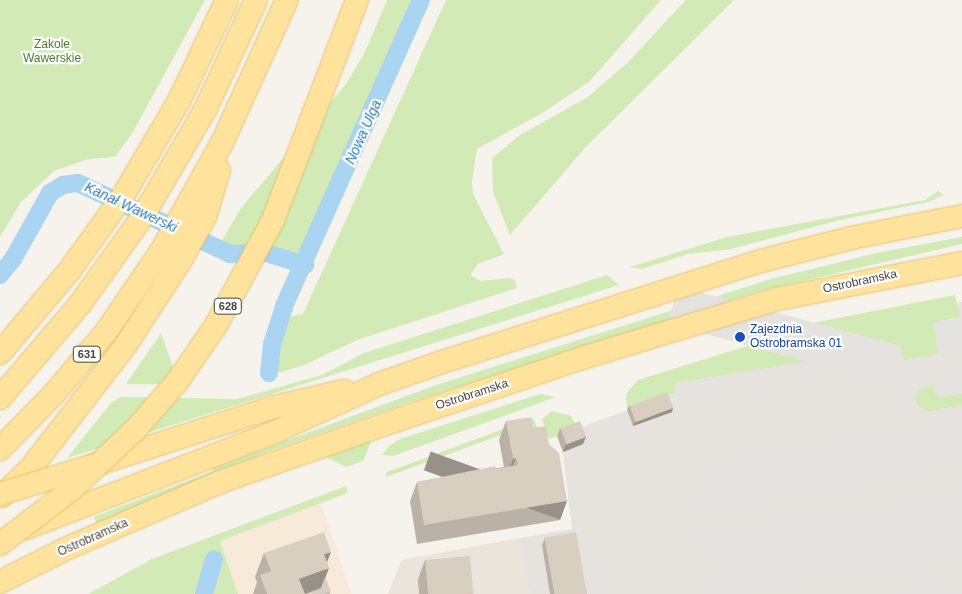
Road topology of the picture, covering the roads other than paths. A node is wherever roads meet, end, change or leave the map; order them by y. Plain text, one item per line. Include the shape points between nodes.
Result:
1 (227, 0) edge
2 (256, 0) edge
3 (287, 0) edge
4 (357, 0) edge
5 (962, 216) edge
6 (172, 255) junction
7 (962, 263) edge
8 (69, 271) junction
9 (0, 331) edge
10 (0, 353) edge
11 (379, 384) junction
12 (0, 398) edge
13 (0, 449) edge
14 (0, 494) edge
15 (0, 499) edge
16 (0, 538) edge
17 (0, 544) edge
18 (0, 582) edge

1 - 8 main road via 178,101 130,185
2 - 12 main road via 212,97 154,199 80,304
3 - 6 main road via 195,214
4 - 17 main road, 628, bridge via 273,220 215,327 177,382 135,430 71,490
5 - 11 main road via 851,238 761,261
6 - 13 main road, 631 via 53,395
6 - 15 main road via 125,346 30,469
7 - 18 main road, Ostrobramska via 777,299 584,357 220,482 72,546
8 - 9 main road
8 - 10 main road
11 - 14 main road, bridge via 274,407
11 - 16 main road, bridge via 294,424

